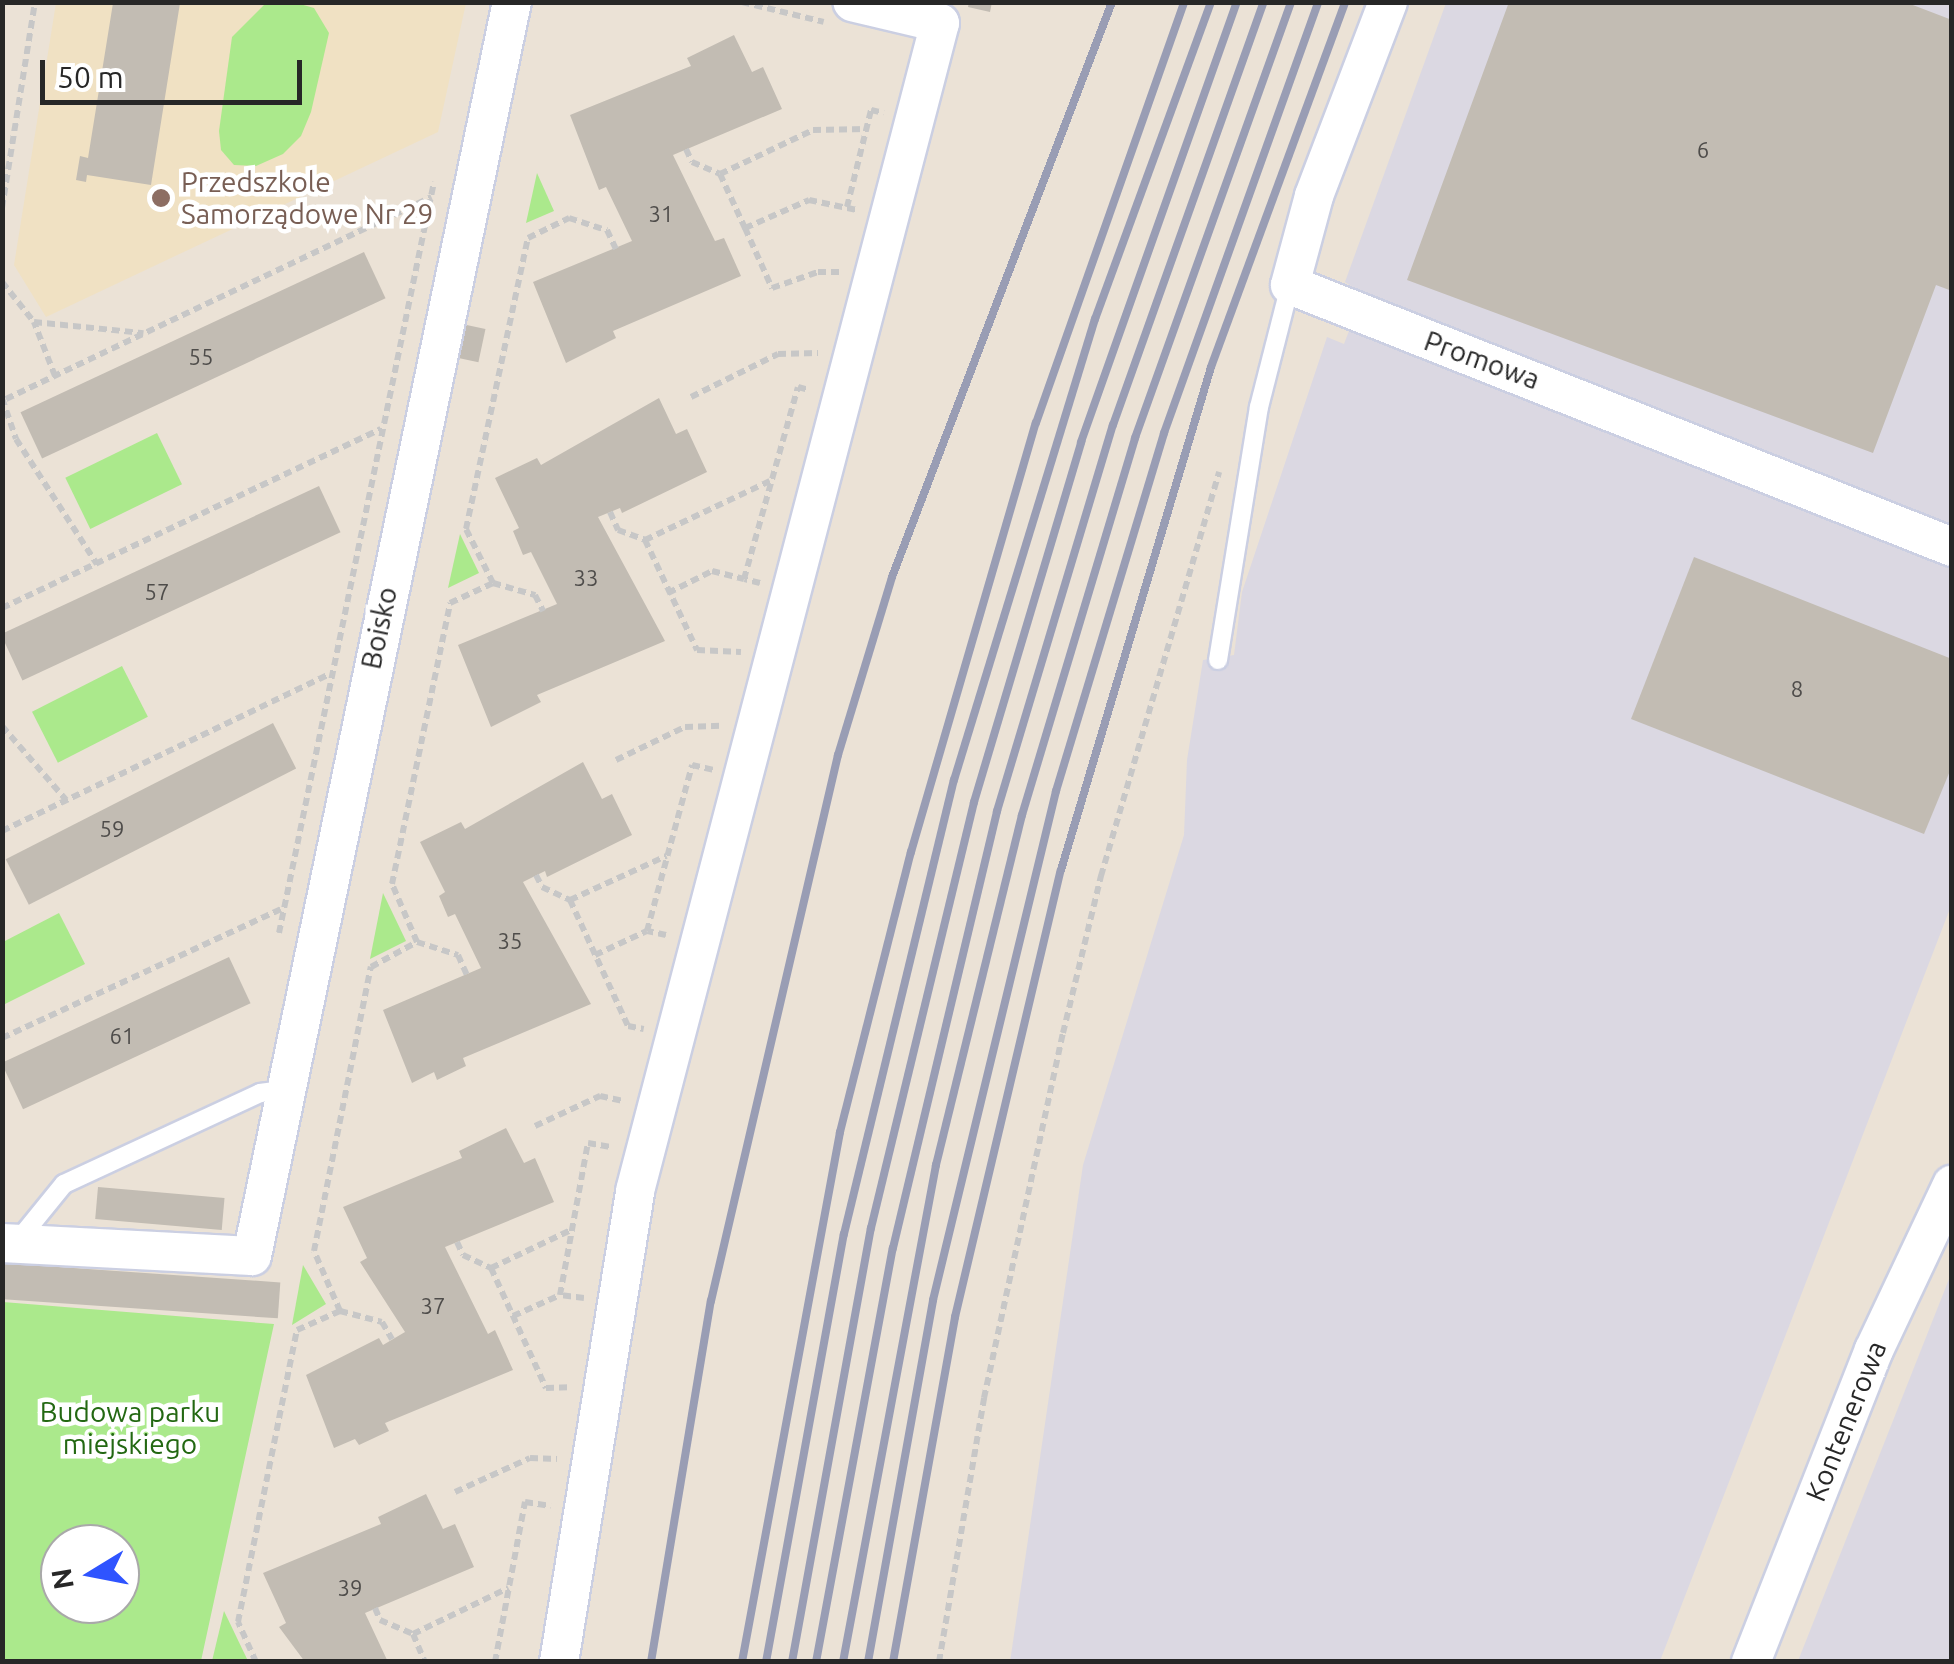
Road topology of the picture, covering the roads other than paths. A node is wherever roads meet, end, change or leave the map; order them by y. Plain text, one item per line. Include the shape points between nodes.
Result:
1 (512, 2) edge
2 (1388, 2) edge
3 (908, 9) edge
4 (846, 14) edge
5 (1290, 285) junction
6 (1952, 547) edge
7 (1218, 660) dead end
8 (281, 1090) junction
9 (1952, 1185) edge
10 (9, 1243) edge
11 (559, 1662) edge
12 (1751, 1662) edge

1 - 8 street, Boisko
2 - 5 street via 1314,196
3 - 4 street
3 - 11 street via 940,23 635,1191
5 - 6 street, Promowa
5 - 7 lane via 1234,536
8 - 10 lane via 260,1093 64,1184
8 - 10 street, Boisko via 252,1256
9 - 12 street, Kontenerowa via 1874,1350

